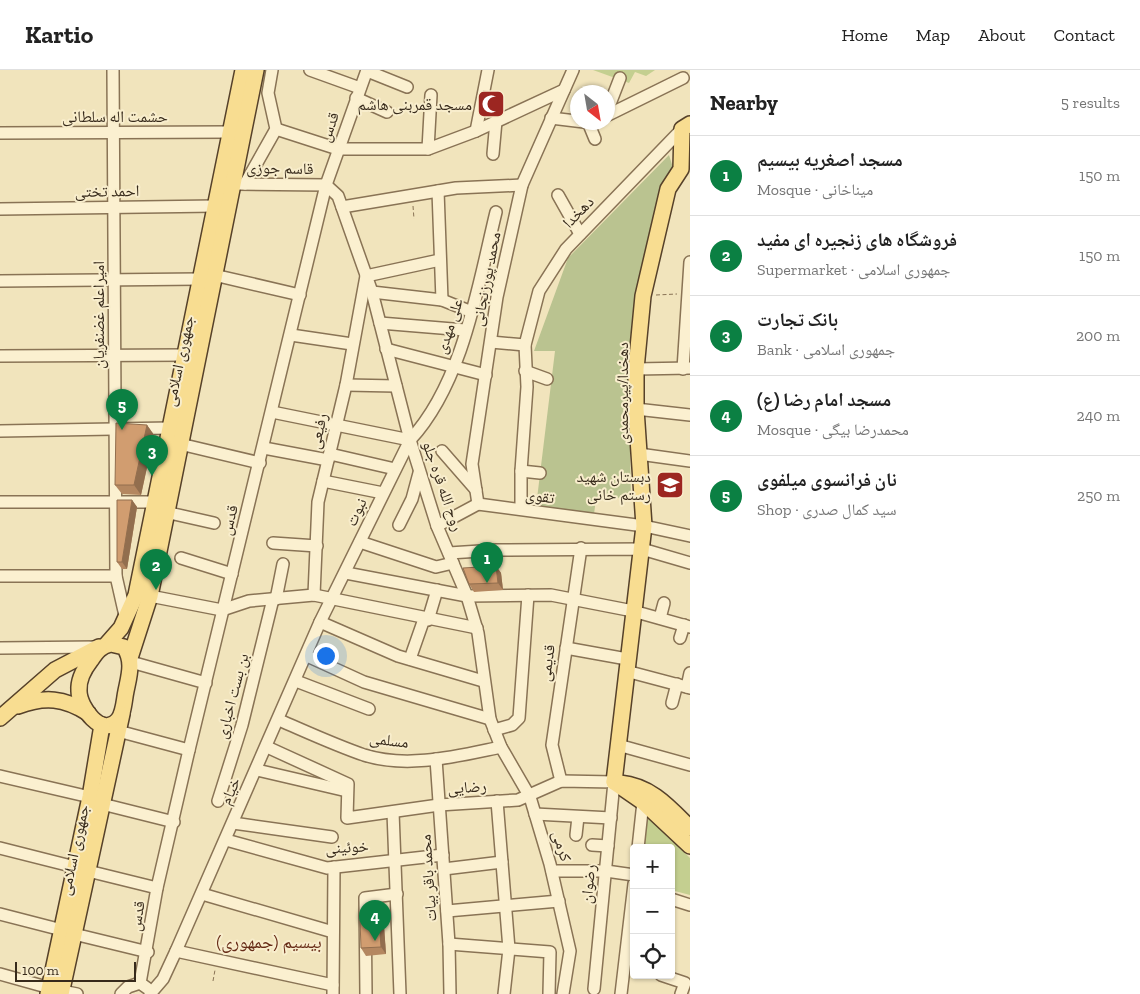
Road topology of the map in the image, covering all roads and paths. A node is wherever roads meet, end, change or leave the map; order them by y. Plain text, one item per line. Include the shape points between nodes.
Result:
1 (113, 70) edge
2 (243, 70) edge
3 (256, 70) edge
4 (272, 70) edge
5 (310, 70) edge
6 (367, 70) edge
7 (488, 70) edge
8 (573, 70) edge
9 (620, 78) dead end
10 (683, 78) dead end
11 (407, 87) dead end
12 (564, 90) junction
13 (615, 91) edge
14 (358, 93) junction
15 (431, 95) dead end
16 (387, 112) dead end
17 (615, 112) edge
18 (551, 118) junction
19 (570, 120) edge
20 (496, 121) junction
21 (686, 127) edge
22 (276, 129) junction
23 (591, 130) edge
24 (476, 131) junction
25 (114, 132) junction
26 (230, 132) junction
27 (0, 133) edge
28 (596, 139) dead end
29 (338, 149) junction
30 (428, 149) junction
31 (493, 154) dead end
32 (686, 170) edge
33 (239, 184) junction
34 (326, 185) junction
35 (522, 185) junction
36 (438, 191) junction
37 (558, 195) dead end
38 (412, 196) junction
39 (215, 206) junction
40 (114, 207) junction
41 (342, 207) junction
42 (0, 209) edge
43 (496, 212) dead end
44 (414, 219) dead end
45 (580, 234) junction
46 (440, 260) junction
47 (690, 262) edge
48 (366, 276) junction
49 (207, 277) junction
50 (114, 280) junction
51 (0, 281) edge
52 (372, 292) junction
53 (687, 294) junction
54 (300, 295) junction
55 (643, 296) junction
56 (442, 300) junction
57 (472, 312) junction
58 (380, 323) junction
59 (465, 330) junction
60 (291, 335) junction
61 (491, 342) junction
62 (352, 344) junction
63 (525, 345) junction
64 (386, 349) junction
65 (114, 355) junction
66 (185, 355) junction
67 (0, 356) edge
68 (453, 366) junction
69 (636, 368) junction
70 (687, 368) edge
71 (524, 370) junction
72 (486, 375) junction
73 (547, 379) dead end
74 (346, 385) junction
75 (396, 386) junction
76 (636, 409) junction
77 (272, 412) junction
78 (690, 415) edge
79 (336, 427) junction
80 (115, 428) junction
81 (170, 428) junction
82 (0, 431) edge
83 (410, 440) junction
84 (180, 444) junction
85 (264, 448) junction
86 (442, 451) dead end
87 (639, 454) junction
88 (329, 457) junction
89 (690, 461) edge
90 (260, 463) junction
91 (395, 469) junction
92 (419, 470) junction
93 (521, 471) junction
94 (540, 473) dead end
95 (323, 481) junction
96 (476, 490) junction
97 (383, 493) junction
98 (0, 502) edge
99 (115, 502) junction
100 (478, 504) junction
101 (160, 507) junction
102 (521, 509) junction
103 (214, 523) dead end
104 (398, 525) dead end
105 (437, 526) junction
106 (644, 526) junction
107 (690, 536) edge
108 (360, 542) junction
109 (273, 543) dead end
110 (316, 546) junction
111 (581, 548) junction
112 (642, 549) junction
113 (181, 558) dead end
114 (451, 558) junction
115 (690, 563) edge
116 (283, 564) dead end
117 (346, 573) junction
118 (232, 574) junction
119 (0, 576) edge
120 (116, 576) junction
121 (436, 590) junction
122 (314, 595) junction
123 (528, 595) junction
124 (150, 596) junction
125 (467, 596) junction
126 (333, 598) junction
127 (275, 599) junction
128 (573, 599) junction
129 (664, 603) dead end
130 (222, 610) junction
131 (633, 611) junction
132 (660, 618) junction
133 (426, 619) junction
134 (126, 620) junction
135 (320, 622) junction
136 (687, 626) edge
137 (477, 628) junction
138 (680, 638) dead end
139 (102, 646) junction
140 (0, 648) edge
141 (566, 648) junction
142 (306, 656) junction
143 (410, 659) junction
144 (130, 660) junction
145 (627, 665) junction
146 (690, 673) edge
147 (296, 681) junction
148 (483, 681) junction
149 (206, 683) junction
150 (685, 686) edge
151 (672, 703) dead end
152 (369, 709) dead end
153 (88, 713) junction
154 (5, 714) edge
155 (122, 714) junction
156 (279, 720) junction
157 (492, 724) junction
158 (102, 725) junction
159 (118, 731) junction
160 (618, 745) junction
161 (267, 747) junction
162 (501, 747) junction
163 (189, 750) junction
164 (436, 759) junction
165 (690, 765) edge
166 (257, 770) junction
167 (0, 776) edge
168 (560, 781) junction
169 (614, 782) junction
170 (347, 791) junction
171 (530, 797) junction
172 (96, 800) junction
173 (218, 801) dead end
174 (497, 802) junction
175 (643, 802) junction
176 (439, 805) junction
177 (393, 812) junction
178 (535, 814) junction
179 (578, 816) junction
180 (611, 818) junction
181 (174, 822) junction
182 (233, 822) junction
183 (690, 828) edge
184 (576, 835) dead end
185 (332, 837) dead end
186 (226, 840) junction
187 (638, 844) edge
188 (592, 845) dead end
189 (608, 846) junction
190 (690, 846) edge
191 (0, 848) edge
192 (443, 855) junction
193 (395, 860) junction
194 (502, 862) junction
195 (334, 867) junction
196 (81, 869) junction
197 (444, 869) junction
198 (552, 871) junction
199 (606, 871) junction
200 (630, 874) edge
201 (157, 888) junction
202 (202, 894) junction
203 (397, 894) junction
204 (559, 900) junction
205 (675, 900) edge
206 (690, 904) edge
207 (505, 906) junction
208 (447, 912) junction
209 (0, 914) edge
210 (68, 932) junction
211 (333, 932) junction
212 (631, 934) edge
213 (449, 944) junction
214 (509, 949) junction
215 (176, 951) junction
216 (148, 952) junction
217 (217, 960) junction
218 (629, 964) edge
219 (0, 974) edge
220 (668, 979) edge
221 (213, 981) dead end
222 (140, 983) junction
223 (683, 988) edge
224 (333, 989) edge
225 (594, 989) dead end
226 (60, 992) edge
227 (121, 994) edge
228 (150, 994) edge
229 (366, 994) edge
230 (400, 994) edge
231 (450, 994) edge
232 (504, 994) edge
233 (549, 994) edge
234 (563, 994) edge
235 (621, 994) edge

1 - 25 street, امیراعلم غضنفریان
2 - 26 main road, جمهوری اسلامی
3 - 33 main road, جمهوری اسلامی
4 - 22 street via 268,93
5 - 14 street
6 - 11 street
6 - 14 street, قدس
7 - 24 street
8 - 12 street, محمد پورزنجانی
9 - 13 street
10 - 17 street
12 - 18 street, محمد پورزنجانی
12 - 20 street
14 - 16 street
14 - 29 street, قدس
15 - 30 street
18 - 19 street
18 - 35 street, محمد پورزنجانی
20 - 24 street
20 - 31 street
21 - 32 main road, دهخدا/پیرمحمدی
21 - 45 street, دهخدا
22 - 29 street
22 - 33 street
23 - 28 street
24 - 30 street
25 - 26 street, حشمت اله سلطانی
25 - 27 street, حشمت اله سلطانی
25 - 40 street, امیراعلم غضنفریان
26 - 39 main road, جمهوری اسلامی
29 - 30 street
29 - 34 street, قدس
32 - 55 main road, دهخدا/پیرمحمدی via 668,189
33 - 34 street, قاسم جوزی
33 - 49 main road, جمهوری اسلامی
34 - 41 street, روح الله قره جلو via 338,196
34 - 54 street, قدس
35 - 36 street
35 - 61 street, محمد پورزنجانی via 497,297
36 - 38 street
36 - 46 street
37 - 45 street
38 - 41 street
38 - 44 path
39 - 40 street, احمد تختی
39 - 49 main road, جمهوری اسلامی
40 - 42 street, احمد تختی
40 - 50 street, امیراعلم غضنفریان
41 - 48 street, روح الله قره جلو
43 - 57 street, علی مهدی
45 - 63 street, دهخدا via 566,249 540,291
46 - 48 street
46 - 56 street
47 - 53 street
48 - 52 street, روح الله قره جلو
48 - 62 street, رفیعی
49 - 50 street
49 - 54 street
49 - 66 main road, جمهوری اسلامی
49 - 84 main road, جمهوری اسلامی
50 - 51 street
50 - 65 street, امیراعلم غضنفریان
52 - 56 street
52 - 58 street, روح الله قره جلو
53 - 55 path
53 - 70 street
54 - 60 street, قدس
55 - 69 main road, دهخدا/پیرمحمدی
56 - 57 street
57 - 59 street, علی مهدی
58 - 59 street
58 - 64 street, روح الله قره جلو
59 - 68 street, علی مهدی
60 - 62 street
60 - 77 street, قدس
61 - 63 street
61 - 72 street, محمد پورزنجانی
62 - 74 street, رفیعی
63 - 71 street, دهخدا
64 - 68 street
64 - 75 street, روح الله قره جلو
65 - 66 street
65 - 67 street
65 - 80 street, امیراعلم غضنفریان
66 - 81 main road, جمهوری اسلامی
68 - 72 street
68 - 83 street, علی مهدی via 435,404
69 - 70 street
69 - 76 main road, دهخدا/پیرمحمدی
71 - 73 street
71 - 93 street, دهخدا via 527,386
72 - 96 street, محمد پورزنجانی via 472,464
74 - 75 street
74 - 79 street, رفیعی
75 - 83 street, روح الله قره جلو
76 - 78 street
76 - 87 main road, دهخدا/پیرمحمدی
77 - 79 street
77 - 85 street, قدس
79 - 83 street
79 - 88 street, رفیعی
80 - 81 street
80 - 82 street
80 - 99 street, امیراعلم غضنفریان
81 - 101 main road, جمهوری اسلامی
83 - 91 street, نبوت
83 - 92 street, روح الله قره جلو
84 - 90 street
84 - 101 main road, جمهوری اسلامی
85 - 88 street
85 - 90 street, قدس
86 - 96 street
87 - 89 street
87 - 106 main road, دهخدا/پیرمحمدی
88 - 91 street
88 - 95 street, رفیعی
90 - 118 street, قدس
91 - 97 street, نبوت
92 - 104 street via 414,493
92 - 105 street, روح الله قره جلو
93 - 94 street
93 - 102 street, دهخدا
95 - 97 street
95 - 110 street, رفیعی via 318,502
96 - 100 street, محمد پورزنجانی
97 - 108 street, نبوت
98 - 99 street
99 - 101 street
99 - 120 street, امیراعلم غضنفریان
100 - 102 street, تقوی
100 - 105 street
101 - 103 street
101 - 124 main road, جمهوری اسلامی
101 - 134 main road, جمهوری اسلامی
102 - 106 street, تقوی
105 - 114 street, روح الله قره جلو
106 - 107 street, تقوی
106 - 112 main road, دهخدا/پیرمحمدی
108 - 114 street via 436,567
108 - 117 street, نبوت
109 - 110 street
110 - 122 street, رفیعی
111 - 112 street
111 - 114 street
111 - 128 street, قدیمی
112 - 115 street
112 - 131 main road, دهخدا/پیرمحمدی
113 - 118 street
114 - 125 street, روح الله قره جلو
116 - 127 street, بن بست اخباری
117 - 121 street
117 - 126 street, نبوت
118 - 130 street, قدس
119 - 120 street
120 - 134 street, امیراعلم غضنفریان
121 - 125 street
121 - 133 street
122 - 126 street
122 - 127 street
123 - 125 street
123 - 128 street
123 - 157 street via 519,718 512,725
124 - 130 street
124 - 144 main road, جمهوری اسلامی
125 - 137 street, روح الله قره جلو
126 - 133 street
126 - 135 street, خیام
127 - 130 street via 249,601
127 - 173 street, بن بست اخباری
128 - 131 street
128 - 141 street, قدیمی
129 - 132 street
130 - 149 street, قدس
131 - 132 street
131 - 145 main road, دهخدا/پیرمحمدی
132 - 136 street
133 - 137 street
133 - 143 street
134 - 139 main road, جمهوری اسلامی
135 - 142 street, خیام
135 - 143 street
136 - 138 street
137 - 148 street, روح الله قره جلو
139 - 140 street
139 - 144 main road via 119,644
139 - 153 main road, جمهوری اسلامی via 80,679 78,692
139 - 154 main road via 55,670
141 - 145 street
141 - 168 street, قدیمی via 552,745
142 - 147 street, خیام
142 - 157 street via 364,682
143 - 148 street
144 - 149 street
144 - 155 main road, جمهوری اسلامی
145 - 150 street
145 - 160 main road, دهخدا/پیرمحمدی
146 - 150 street
147 - 152 street
147 - 156 street, خیام
148 - 157 street, روح الله قره جلو
149 - 163 street, قدس
150 - 151 street
153 - 154 main road via 66,701 53,699 34,700
153 - 158 main road
155 - 158 main road via 112,725
155 - 159 main road, جمهوری اسلامی
156 - 161 street, خیام
156 - 164 street, مسلمی via 366,755 401,760
157 - 162 street, روح الله قره جلو
158 - 172 main road, جمهوری اسلامی
159 - 163 street
159 - 172 main road, جمهوری اسلامی
160 - 165 street
160 - 169 main road, دهخدا/پیرمحمدی
161 - 166 street, خیام
161 - 170 street via 348,784
162 - 164 street, مسلمی
162 - 171 street, روح الله قره جلو
163 - 181 street, قدس
164 - 176 street, محمد باقر بیات
166 - 170 street
166 - 182 street, خیام
167 - 172 street
168 - 169 street, رضایی
168 - 171 street, رضایی
169 - 175 main road
169 - 180 street, رضوان
169 - 183 main road via 633,784 650,791
170 - 177 street, رضایی via 347,818
171 - 174 street, رضایی
171 - 178 street, کرمی
172 - 181 street
172 - 196 main road, جمهوری اسلامی
174 - 176 street, رضایی
174 - 194 street
175 - 187 street
175 - 190 main road
176 - 177 street, رضایی
176 - 192 street, محمد باقر بیات
177 - 193 street
178 - 179 street
178 - 198 street, کرمی
179 - 180 street
179 - 184 street
180 - 189 street, رضوان
181 - 201 street, قدس
182 - 185 street
182 - 186 street, خیام
186 - 195 street, خوئینی via 327,868
186 - 202 street, خیام
188 - 189 street
189 - 199 street, رضوان
191 - 196 street
192 - 193 street, خوئینی
192 - 197 street, محمد باقر بیات
193 - 195 street, خوئینی
193 - 203 street
194 - 197 street
194 - 207 street
195 - 211 street
196 - 201 street
196 - 210 main road, جمهوری اسلامی
197 - 208 street, محمد باقر بیات
198 - 199 street
198 - 204 street, کرمی
199 - 200 street
199 - 225 street, رضوان
201 - 216 street, قدس
202 - 211 street
202 - 215 street, خیام
203 - 229 street via 365,898
203 - 230 street
204 - 207 street
204 - 234 street, کرمی via 570,951
205 - 206 street
207 - 208 street
207 - 214 street
208 - 213 street, محمد باقر بیات
209 - 210 street
210 - 216 street
210 - 226 main road, جمهوری اسلامی
211 - 224 street
212 - 218 street
213 - 214 street
213 - 231 street, محمد باقر بیات
214 - 232 street
214 - 233 street via 550,952
215 - 217 street
215 - 228 street, خیام via 163,978
216 - 222 street, قدس
217 - 221 path
217 - 224 street
218 - 235 street
219 - 226 street
220 - 223 street
222 - 227 street via 128,987
222 - 228 street

